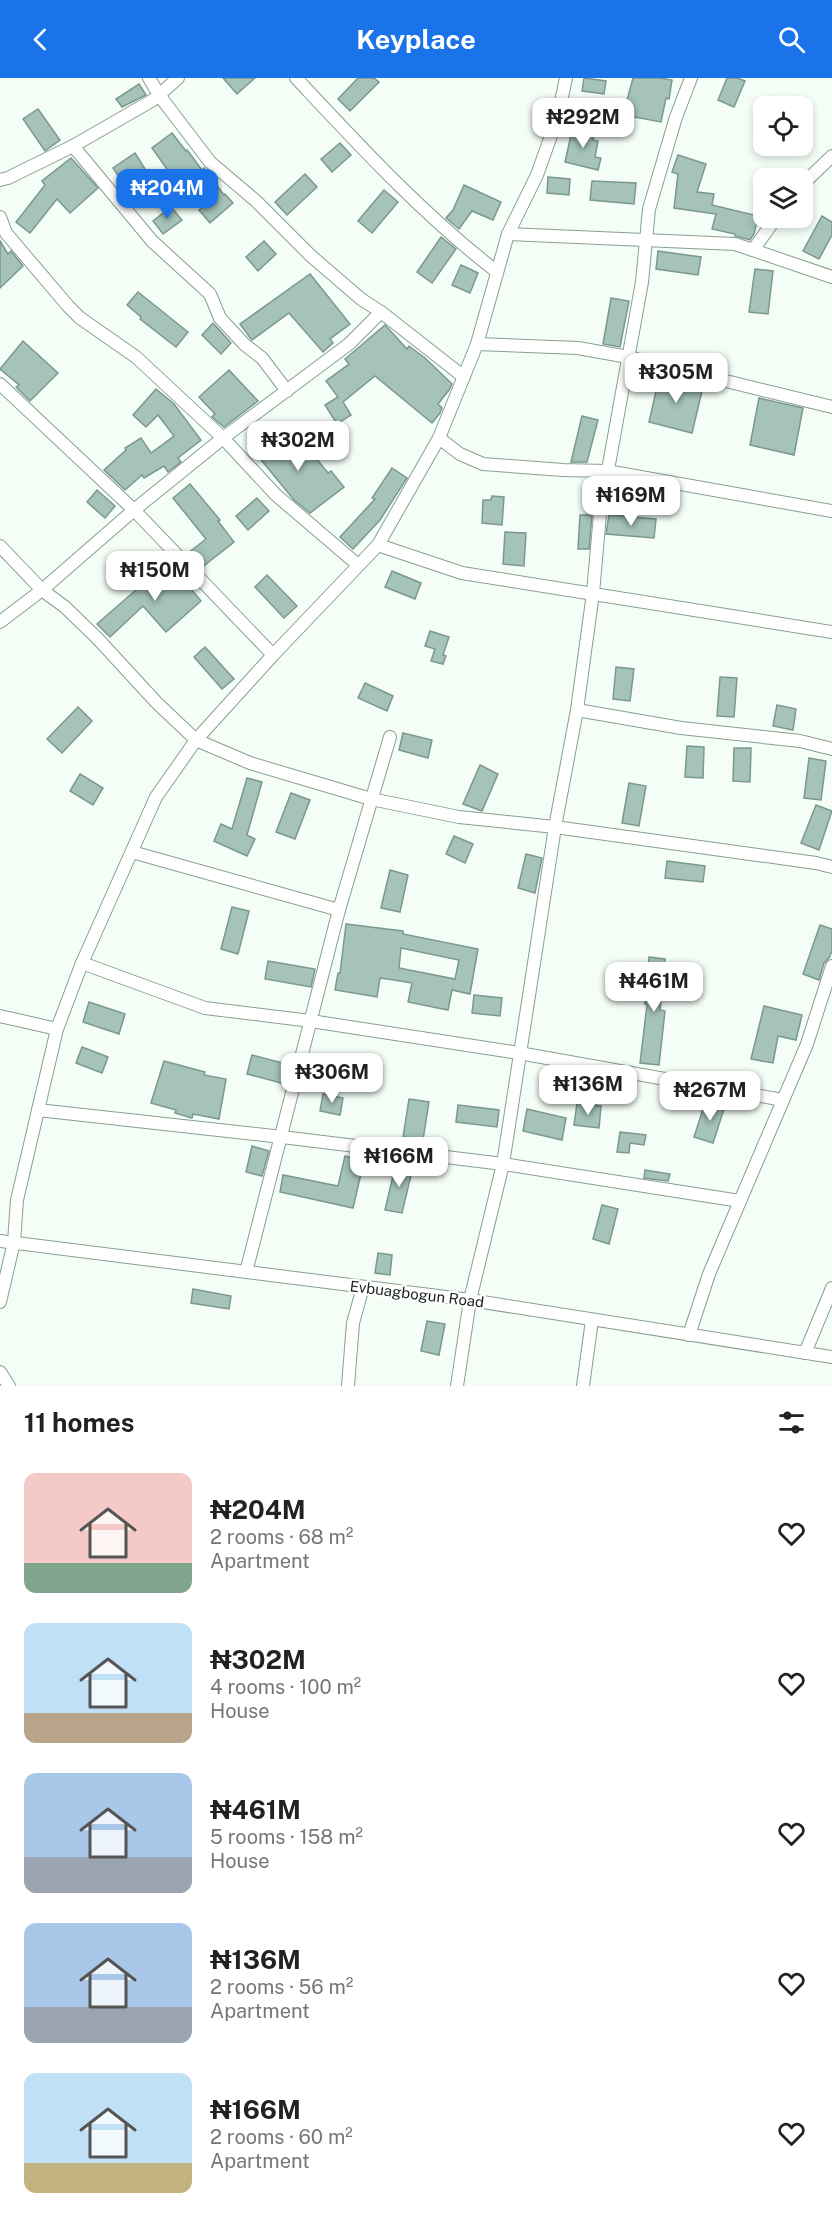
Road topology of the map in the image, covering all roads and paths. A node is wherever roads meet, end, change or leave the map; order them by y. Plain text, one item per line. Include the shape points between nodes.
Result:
1 (149, 78) edge
2 (178, 78) edge
3 (296, 78) edge
4 (566, 78) edge
5 (691, 78) edge
6 (159, 94) junction
7 (73, 146) junction
8 (832, 156) edge
9 (813, 174) edge
10 (0, 180) edge
11 (0, 217) edge
12 (770, 228) edge
13 (508, 234) junction
14 (646, 240) junction
15 (753, 250) junction
16 (496, 272) junction
17 (832, 277) edge
18 (381, 312) junction
19 (477, 344) junction
20 (628, 357) junction
21 (464, 377) junction
22 (0, 384) edge
23 (287, 391) junction
24 (832, 407) edge
25 (224, 438) junction
26 (440, 438) junction
27 (608, 471) junction
28 (134, 510) junction
29 (832, 511) edge
30 (378, 545) junction
31 (0, 546) edge
32 (358, 565) junction
33 (42, 590) junction
34 (593, 593) junction
35 (0, 622) edge
36 (832, 632) edge
37 (273, 655) junction
38 (577, 710) junction
39 (390, 737) dead end
40 (196, 740) junction
41 (832, 749) edge
42 (371, 799) junction
43 (555, 827) junction
44 (132, 852) junction
45 (832, 867) edge
46 (339, 910) junction
47 (82, 963) junction
48 (832, 966) edge
49 (0, 1016) edge
50 (311, 1021) junction
51 (57, 1029) junction
52 (519, 1053) junction
53 (783, 1100) junction
54 (38, 1110) junction
55 (282, 1137) junction
56 (503, 1164) junction
57 (740, 1201) junction
58 (0, 1240) edge
59 (14, 1242) junction
60 (246, 1272) junction
61 (363, 1287) junction
62 (832, 1288) edge
63 (470, 1300) junction
64 (0, 1302) edge
65 (592, 1320) junction
66 (689, 1335) junction
67 (805, 1353) junction
68 (832, 1357) edge
69 (0, 1372) edge
70 (9, 1386) edge
71 (348, 1386) edge
72 (457, 1386) edge
73 (583, 1386) edge

1 - 6 street
2 - 6 street
3 - 16 street via 377,165
4 - 13 street via 558,116 537,175
5 - 14 street via 652,199
6 - 7 street
6 - 18 street via 210,162 256,201 310,256
7 - 10 street
7 - 23 street via 152,241 210,294 220,318 262,358
8 - 9 street
11 - 25 street via 6,233 80,318 136,357
12 - 15 street
13 - 14 street
13 - 16 street
14 - 15 street via 735,244
14 - 20 street
15 - 17 street
16 - 19 street
18 - 21 street
18 - 23 street via 349,344
19 - 20 street via 578,348
19 - 21 street
20 - 24 street
20 - 27 street
21 - 26 street
22 - 28 street
23 - 25 street
25 - 28 street
25 - 32 street via 276,495
26 - 27 street via 460,454 483,464
26 - 30 street
27 - 29 street
27 - 34 street
28 - 33 street
28 - 37 street
30 - 32 street
30 - 34 street via 462,573
31 - 33 street
32 - 37 street
33 - 35 street
33 - 40 street via 73,615
34 - 36 street
34 - 38 street
37 - 40 street
38 - 41 street via 681,728 800,741
38 - 43 street
39 - 42 street
40 - 42 street via 250,763
40 - 44 street via 156,796
42 - 43 street via 459,817
42 - 46 street
43 - 45 street
43 - 52 street
44 - 46 street
44 - 47 street
46 - 50 street
47 - 50 street via 205,1008
47 - 51 street
48 - 53 street via 807,1044
49 - 51 street
50 - 52 street
50 - 55 street
51 - 54 street
52 - 53 street
52 - 56 street
53 - 57 street
54 - 55 street
54 - 59 street via 17,1200
55 - 56 street
55 - 60 street
56 - 57 street
56 - 63 street
57 - 66 street via 709,1274
58 - 59 street, Evbuagbogun Road
59 - 60 street, Evbuagbogun Road
59 - 64 street
60 - 61 street, Evbuagbogun Road
61 - 63 street, Evbuagbogun Road
61 - 71 street via 354,1323
62 - 67 street
63 - 65 street, Evbuagbogun Road
63 - 72 street
65 - 66 street, Evbuagbogun Road
65 - 73 street
66 - 67 street, Evbuagbogun Road
67 - 68 street, Evbuagbogun Road
69 - 70 street

